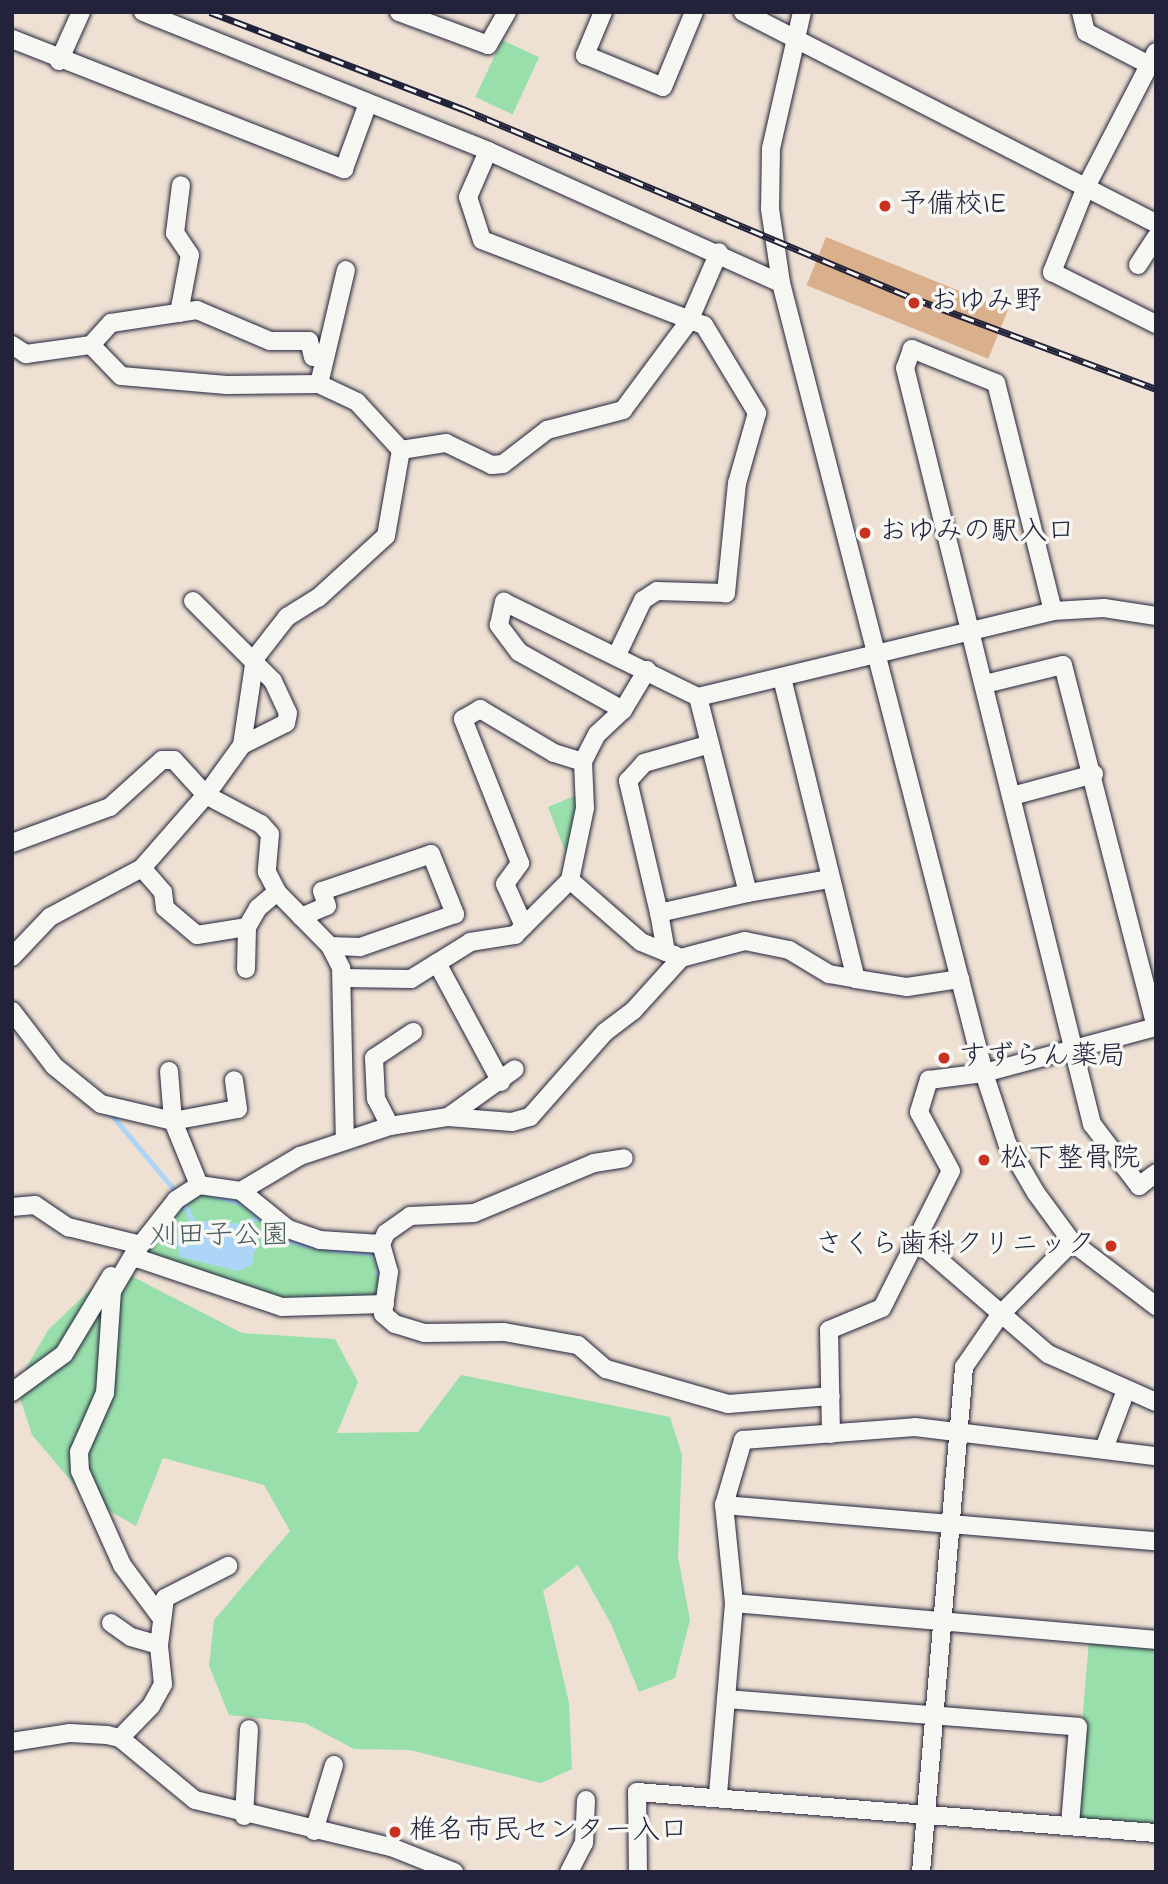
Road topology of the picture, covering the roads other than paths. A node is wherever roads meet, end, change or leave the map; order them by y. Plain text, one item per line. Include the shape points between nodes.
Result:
1 (81, 12) edge
2 (143, 12) edge
3 (399, 12) edge
4 (507, 12) edge
5 (603, 12) edge
6 (694, 12) edge
7 (743, 12) edge
8 (802, 12) edge
9 (1081, 12) edge
10 (795, 36) junction
11 (12, 39) edge
12 (1153, 58) edge
13 (59, 61) junction
14 (368, 103) junction
15 (488, 151) junction
16 (181, 186) dead end
17 (1086, 187) junction
18 (1156, 223) edge
19 (1156, 237) edge
20 (719, 252) junction
21 (1138, 265) dead end
22 (346, 270) dead end
23 (781, 283) junction
24 (179, 313) junction
25 (690, 321) junction
26 (1156, 324) edge
27 (12, 345) edge
28 (91, 345) junction
29 (323, 355) junction
30 (319, 384) junction
31 (401, 450) junction
32 (192, 601) dead end
33 (1053, 611) junction
34 (1156, 616) edge
35 (971, 632) junction
36 (617, 655) junction
37 (879, 656) junction
38 (254, 665) junction
39 (647, 670) junction
40 (782, 678) junction
41 (985, 684) junction
42 (698, 697) junction
43 (623, 710) junction
44 (242, 745) junction
45 (707, 745) junction
46 (583, 762) junction
47 (1094, 774) junction
48 (206, 795) junction
49 (1012, 796) junction
50 (12, 844) edge
51 (142, 868) junction
52 (830, 879) junction
53 (570, 880) junction
54 (277, 892) junction
55 (748, 893) junction
56 (659, 913) junction
57 (301, 917) junction
58 (524, 926) junction
59 (247, 927) junction
60 (330, 946) junction
61 (15, 948) edge
62 (673, 955) junction
63 (437, 963) junction
64 (246, 970) dead end
65 (343, 978) junction
66 (856, 979) junction
67 (960, 979) junction
68 (12, 1011) edge
69 (1156, 1026) edge
70 (413, 1032) dead end
71 (1074, 1049) junction
72 (515, 1069) dead end
73 (169, 1071) dead end
74 (984, 1073) junction
75 (234, 1080) dead end
76 (373, 1080) junction
77 (342, 1081) junction
78 (500, 1082) junction
79 (448, 1117) junction
80 (173, 1121) junction
81 (390, 1126) junction
82 (345, 1140) junction
83 (624, 1158) dead end
84 (1156, 1174) edge
85 (199, 1185) junction
86 (241, 1191) junction
87 (12, 1207) edge
88 (917, 1241) junction
89 (1072, 1242) junction
90 (381, 1244) junction
91 (136, 1248) junction
92 (385, 1304) junction
93 (1156, 1306) edge
94 (1000, 1315) junction
95 (1126, 1390) junction
96 (12, 1392) edge
97 (831, 1396) junction
98 (1156, 1402) edge
99 (956, 1431) junction
100 (831, 1434) junction
101 (1105, 1446) junction
102 (1156, 1456) edge
103 (724, 1505) junction
104 (948, 1523) junction
105 (1156, 1541) edge
106 (228, 1566) dead end
107 (734, 1602) junction
108 (160, 1616) junction
109 (939, 1621) junction
110 (111, 1623) dead end
111 (1156, 1640) edge
112 (159, 1645) junction
113 (726, 1699) junction
114 (933, 1716) junction
115 (249, 1729) dead end
116 (120, 1738) junction
117 (12, 1742) edge
118 (334, 1765) dead end
119 (718, 1794) junction
120 (586, 1800) dead end
121 (926, 1812) junction
122 (244, 1816) junction
123 (1070, 1825) junction
124 (314, 1831) junction
125 (1156, 1833) edge
126 (454, 1872) edge
127 (569, 1872) edge
128 (638, 1872) edge
129 (921, 1872) edge

1 - 13 street
2 - 14 street
3 - 4 street via 488,46
5 - 6 street via 585,55 663,88
7 - 10 street
8 - 10 street
9 - 12 street via 1086,32
10 - 17 street
10 - 23 street via 771,148 770,209
11 - 13 street
12 - 17 street
13 - 14 street via 344,169
14 - 15 street
15 - 20 street
15 - 25 street via 468,198 482,240
16 - 24 street via 175,233 190,255
17 - 18 street
17 - 26 street via 1052,272
19 - 21 street
20 - 23 street
20 - 25 street
22 - 29 street
23 - 37 street
24 - 28 street via 111,323
24 - 29 street via 207,312 270,341 309,341 313,357
25 - 31 street via 623,410 547,430 503,464 492,465 446,443
25 - 36 street via 704,325 757,413 737,482 726,593 657,591 643,600
27 - 28 street via 26,354
28 - 30 street via 121,376 227,385
29 - 30 street
30 - 31 street via 357,402
31 - 38 street via 386,536 318,598 287,617
32 - 38 street
33 - 34 street via 1104,608
33 - 35 street
33 - 35 street via 996,383 912,349 905,368
35 - 37 street
35 - 41 street
36 - 39 street
36 - 43 street via 504,602 498,613 499,625 519,652
37 - 40 street
37 - 67 street
38 - 44 street
38 - 44 street via 273,681 288,713 286,723
39 - 42 street
39 - 43 street
40 - 42 street
40 - 52 street
41 - 47 street via 1063,665
41 - 49 street
42 - 45 street
43 - 46 street via 597,734
44 - 48 street
45 - 55 street
45 - 56 street via 645,763 628,781
46 - 53 street via 585,808
46 - 58 street via 554,753 480,709 463,719 520,863 505,884
47 - 49 street
47 - 69 street
48 - 50 street via 174,760 162,760 110,807
48 - 51 street
48 - 54 street via 270,834 267,872
49 - 71 street
51 - 59 street via 163,892 165,908 197,935
51 - 61 street via 50,917
52 - 55 street
52 - 66 street
53 - 58 street
53 - 62 street via 641,942
54 - 57 street
54 - 59 street via 258,908
55 - 56 street
56 - 62 street
57 - 60 street
57 - 60 street via 327,906 322,891 431,854 455,914 360,947
58 - 63 street via 515,935 470,942
59 - 64 street
60 - 65 street
62 - 66 street via 746,941 789,950 829,974
62 - 79 street via 530,1117 513,1122
63 - 65 street via 411,979
63 - 78 street
65 - 77 street
66 - 67 street via 907,987
67 - 74 street
68 - 80 street via 54,1066 102,1104
69 - 71 street
70 - 76 street via 374,1058
71 - 74 street
71 - 84 street via 1092,1124 1139,1186
72 - 78 street
73 - 80 street
74 - 88 street via 929,1080 919,1112 951,1171
74 - 89 street via 1007,1143
75 - 80 street via 238,1109
76 - 77 street
76 - 81 street via 376,1099
77 - 82 street
78 - 79 street
79 - 81 street
80 - 85 street
81 - 82 street
82 - 86 street via 300,1156
83 - 90 street via 594,1163 474,1213 410,1216 392,1228
85 - 86 street
85 - 91 street via 176,1200
86 - 90 street via 288,1229 320,1240
87 - 91 street via 35,1205 68,1227
88 - 94 street
88 - 97 street via 882,1308 829,1331
89 - 93 street
89 - 94 street
90 - 92 street via 389,1272
91 - 92 street via 139,1259 282,1307
91 - 96 street via 108,1279 64,1354
91 - 108 street via 112,1291 105,1393 79,1452 80,1471 122,1564
92 - 97 street via 383,1314 425,1333 504,1332 578,1345 606,1369 728,1404
94 - 95 street via 1048,1354
94 - 99 street via 964,1367
95 - 98 street
95 - 101 street
97 - 100 street
99 - 100 street via 915,1427
99 - 101 street
99 - 104 street
100 - 103 street via 743,1440
101 - 102 street
103 - 104 street
103 - 107 street
104 - 105 street
104 - 109 street
106 - 108 street via 175,1588 165,1598
107 - 109 street
107 - 113 street
108 - 112 street
109 - 111 street
109 - 114 street
110 - 112 street via 131,1637
112 - 116 street via 163,1684 151,1706
113 - 114 street
113 - 119 street
114 - 121 street
114 - 123 street via 1078,1727
115 - 122 street
116 - 117 street via 87,1732
116 - 122 street via 185,1794
118 - 124 street
119 - 121 street
119 - 128 street via 637,1792
120 - 127 street via 584,1843
121 - 123 street
121 - 129 street
122 - 124 street
123 - 125 street
124 - 126 street via 391,1847

